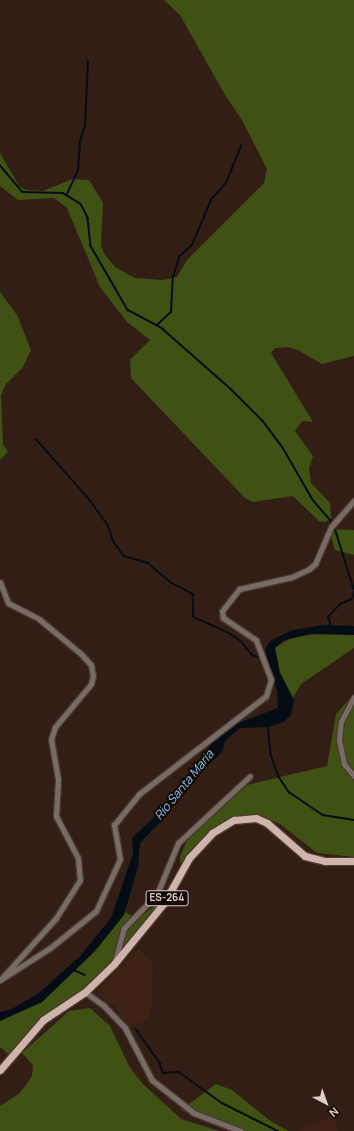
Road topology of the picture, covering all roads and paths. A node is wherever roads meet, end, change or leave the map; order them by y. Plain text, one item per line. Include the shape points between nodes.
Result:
1 (354, 501) edge
2 (0, 582) edge
3 (354, 697) edge
4 (250, 776) dead end
5 (354, 776) edge
6 (354, 861) edge
7 (114, 964) junction
8 (0, 980) edge
9 (85, 992) junction
10 (0, 1070) edge
11 (241, 1131) edge

1 - 8 street via 331,527 315,564 309,569 292,577 239,589 222,611 222,618 256,640 271,680 266,696 140,794 114,825 120,859 96,911 50,948
2 - 8 street via 8,603 39,619 80,652 91,665 93,676 85,691 55,727 51,739 58,779 56,816 78,858 80,880 56,918
3 - 5 street via 341,721 339,740 344,764
4 - 7 street via 178,843 156,894 124,928
6 - 7 main road, ES-264 via 315,860 297,851 262,820 249,817 234,820 198,845 164,903
7 - 9 main road, ES-264
9 - 10 main road, ES-264 via 43,1020
9 - 11 street via 103,1005 125,1028 152,1080 194,1113

